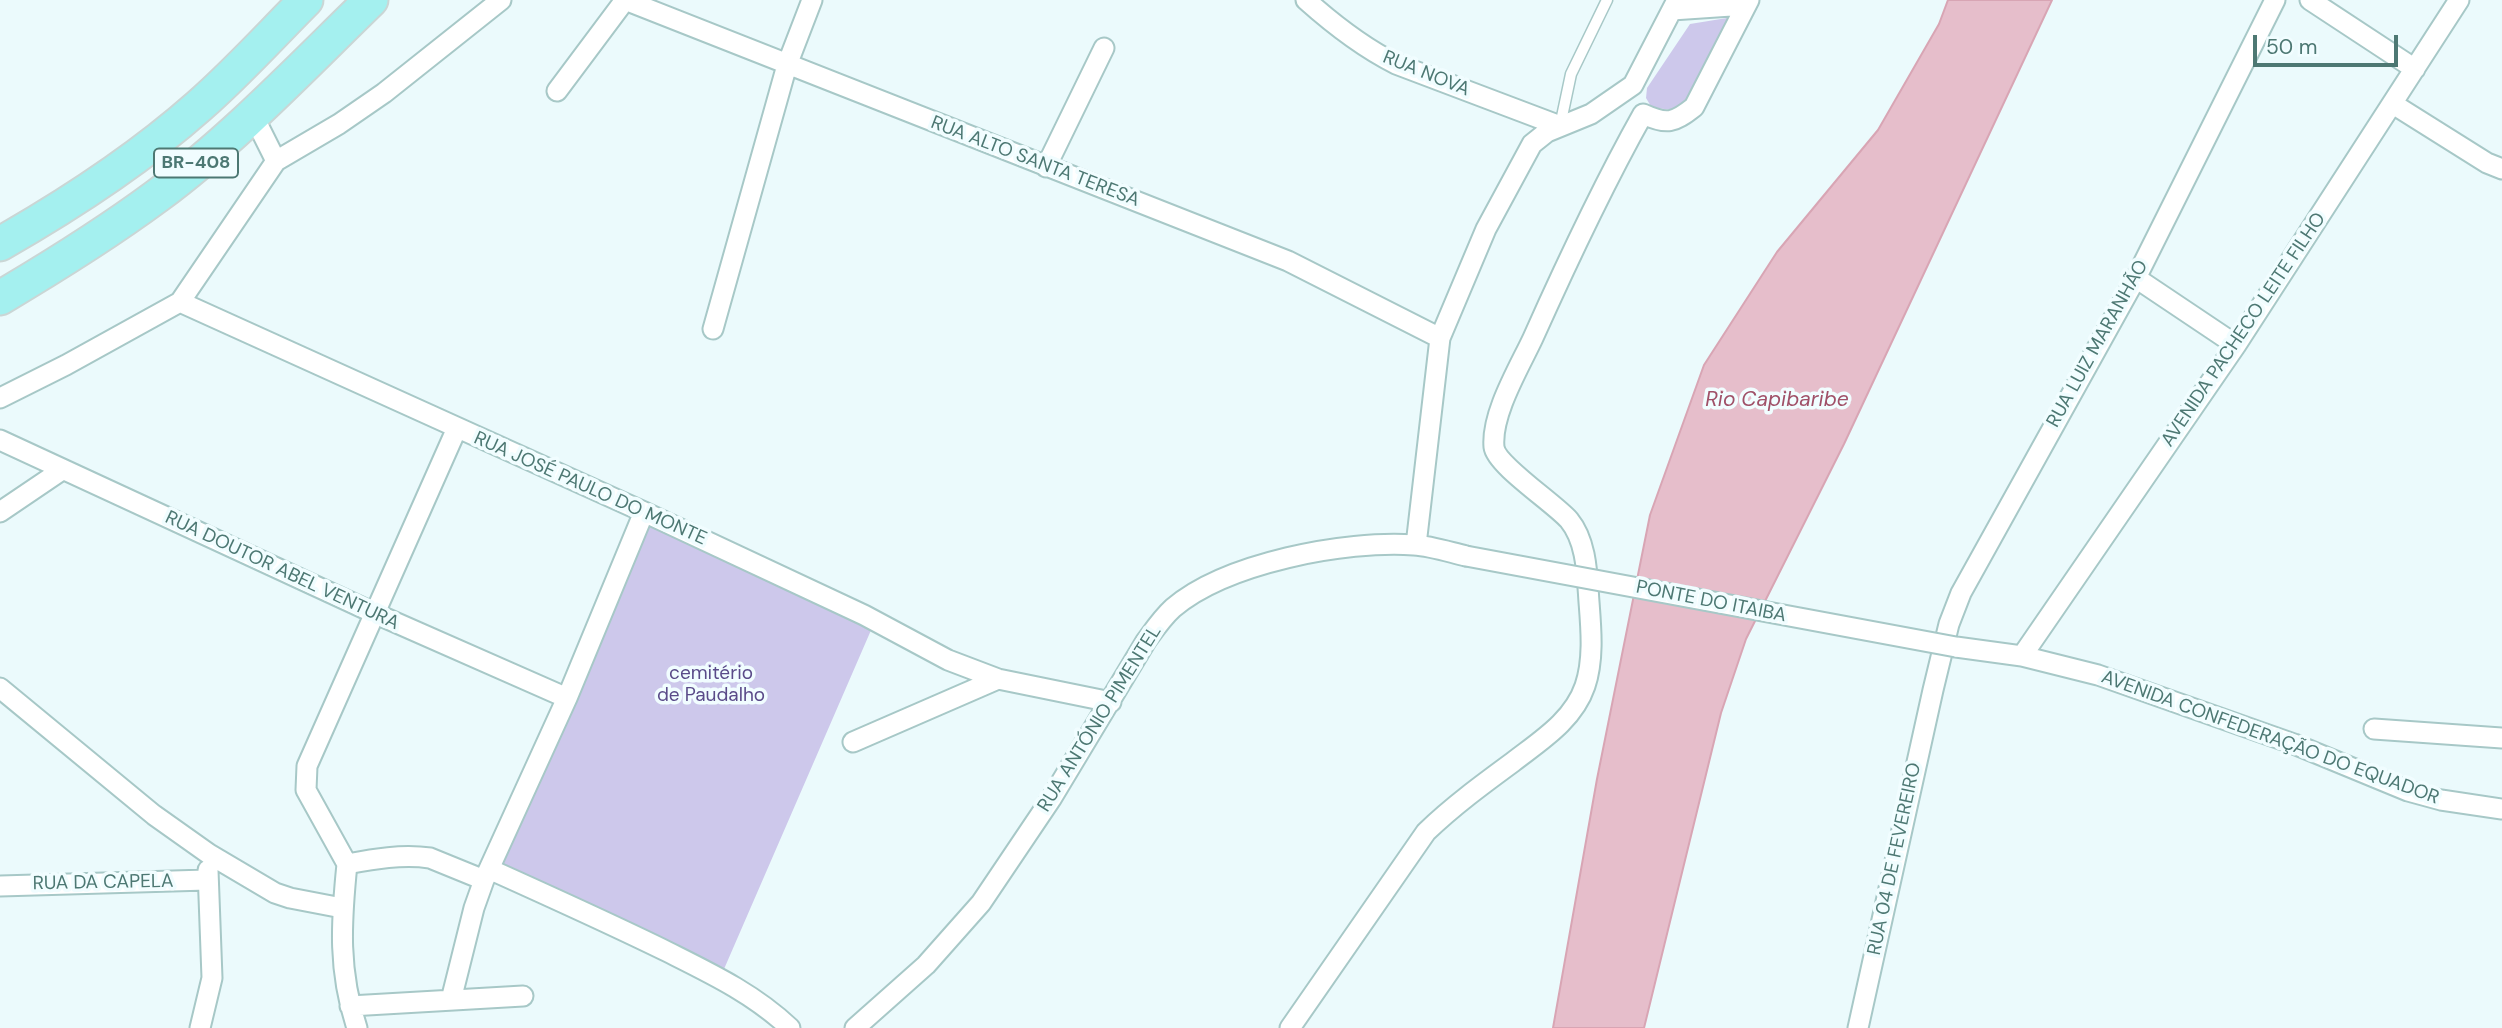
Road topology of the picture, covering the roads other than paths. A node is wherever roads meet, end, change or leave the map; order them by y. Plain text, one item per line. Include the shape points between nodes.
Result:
1 (306, 0) edge
2 (371, 0) edge
3 (501, 0) edge
4 (625, 0) edge
5 (812, 0) edge
6 (1306, 0) edge
7 (1606, 0) edge
8 (2275, 0) edge
9 (2310, 0) edge
10 (2459, 0) edge
11 (1748, 3) edge
12 (1675, 5) edge
13 (1104, 48) dead end
14 (787, 65) junction
15 (2415, 68) junction
16 (1633, 85) junction
17 (557, 91) dead end
18 (2393, 104) junction
19 (1643, 114) junction
20 (253, 115) junction
21 (1560, 126) junction
22 (276, 161) junction
23 (1046, 167) junction
24 (2502, 169) edge
25 (0, 244) edge
26 (2136, 278) junction
27 (0, 298) edge
28 (180, 302) junction
29 (713, 329) dead end
30 (1440, 338) junction
31 (2236, 345) junction
32 (0, 398) edge
33 (457, 428) junction
34 (0, 440) edge
35 (62, 470) junction
36 (0, 512) edge
37 (644, 512) junction
38 (1416, 545) junction
39 (1466, 556) joint
40 (374, 613) junction
41 (1956, 647) joint
42 (2022, 656) junction
43 (998, 679) junction
44 (0, 688) edge
45 (1933, 690) joint
46 (567, 698) junction
47 (1111, 702) junction
48 (2374, 729) dead end
49 (2502, 738) edge
50 (853, 742) dead end
51 (2502, 809) edge
52 (209, 854) junction
53 (347, 864) junction
54 (487, 875) junction
55 (207, 880) junction
56 (0, 886) edge
57 (342, 908) junction
58 (523, 996) dead end
59 (451, 1000) junction
60 (350, 1006) junction
61 (200, 1028) edge
62 (357, 1028) edge
63 (790, 1028) edge
64 (855, 1028) edge
65 (1290, 1028) edge
66 (1858, 1028) edge

1 - 25 highway, BR-408 via 200,106 150,146 74,200
2 - 20 highway, BR-408
3 - 22 street via 384,93
4 - 14 street, RUA ALTO SANTA TERESA
4 - 17 street
5 - 14 street
6 - 21 street, RUA NOVA via 1357,43 1396,64
7 - 21 lane via 1571,74
8 - 26 street, RUA LUIZ MARANHÃO
9 - 15 street
10 - 15 street, AVENIDA PACHECO LEITE FILHO
11 - 12 street
11 - 19 street via 1696,103 1679,119 1664,121
12 - 16 street
13 - 23 street
14 - 23 street, RUA ALTO SANTA TERESA
14 - 29 street
15 - 18 street, AVENIDA PACHECO LEITE FILHO
16 - 19 street
16 - 21 street via 1591,114
18 - 24 street
18 - 31 street, AVENIDA PACHECO LEITE FILHO
19 - 65 street via 1584,224 1509,389 1495,436 1498,458 1571,522 1581,543 1591,623 1585,686 1554,730 1426,832
20 - 22 street
20 - 27 highway, BR-408 via 159,194
21 - 30 street via 1539,137 1525,156 1486,229
22 - 28 street
23 - 30 street, RUA ALTO SANTA TERESA via 1288,261
26 - 31 street
26 - 45 street, RUA LUIZ MARANHÃO via 1961,593
28 - 32 street
28 - 33 street, RUA JOSÉ PAULO DO MONTE
30 - 38 street
31 - 42 street, AVENIDA PACHECO LEITE FILHO
33 - 37 street, RUA JOSÉ PAULO DO MONTE
33 - 40 street
34 - 35 street, RUA DOUTOR ABEL VENTURA
35 - 36 street
35 - 40 street, RUA DOUTOR ABEL VENTURA
37 - 43 street, RUA JOSÉ PAULO DO MONTE via 864,615 948,660
37 - 46 street
38 - 39 street, RUA ANTÓNIO PIMENTEL
38 - 47 street, RUA ANTÓNIO PIMENTEL via 1333,550 1277,561 1218,582 1161,620
39 - 41 street, PONTE DO ITAIBA, bridge
40 - 46 street, RUA DOUTOR ABEL VENTURA
40 - 53 street via 314,747 305,781 310,799
41 - 42 street, AVENIDA CONFEDERAÇÃO DO EQUADOR
42 - 51 street, AVENIDA CONFEDERAÇÃO DO EQUADOR via 2098,675 2211,713 2408,791
43 - 47 street, RUA JOSÉ PAULO DO MONTE
43 - 50 street
44 - 52 street via 154,815
45 - 66 street, RUA 04 DE FEVEREIRO
46 - 54 street
47 - 64 street, RUA ANTÓNIO PIMENTEL via 981,903 926,965
48 - 49 street
52 - 55 street
52 - 57 street via 275,893
53 - 54 street via 421,857
53 - 57 street
54 - 59 street
54 - 63 street via 624,930 733,985
55 - 56 street, RUA DA CAPELA
55 - 61 street via 212,978
57 - 60 street via 341,942
58 - 59 street
59 - 60 street
60 - 62 street

